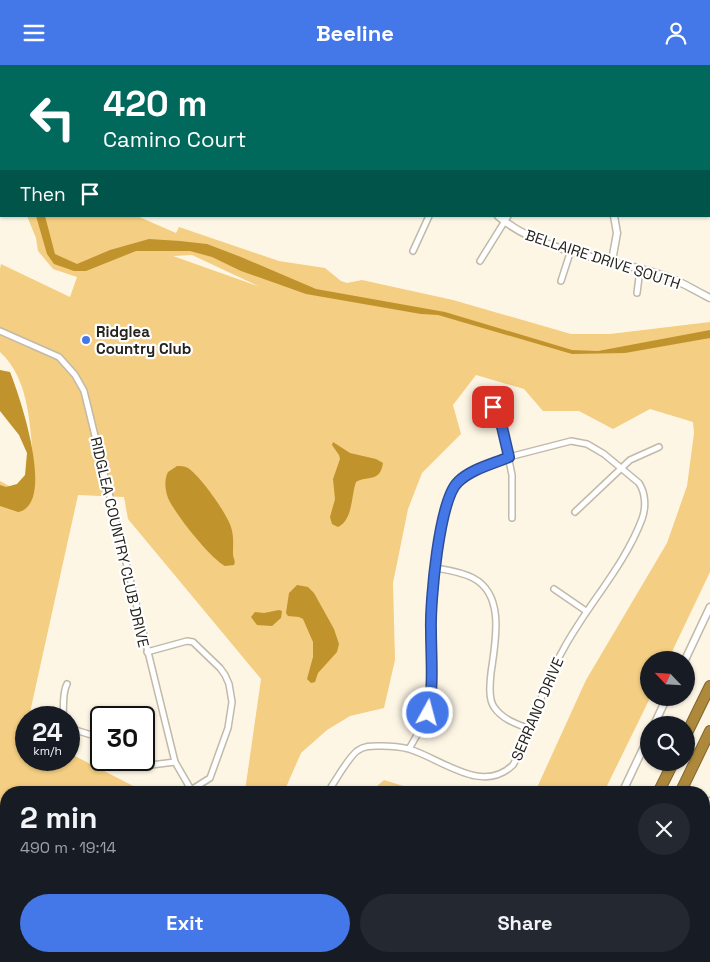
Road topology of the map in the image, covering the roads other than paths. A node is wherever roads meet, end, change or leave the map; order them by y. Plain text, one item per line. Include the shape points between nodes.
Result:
1 (429, 217) edge
2 (614, 217) edge
3 (506, 219) edge
4 (571, 250) junction
5 (412, 251) dead end
6 (480, 261) dead end
7 (612, 261) junction
8 (640, 269) junction
9 (561, 281) dead end
10 (637, 293) dead end
11 (710, 298) edge
12 (1, 331) edge
13 (493, 407) dead end
14 (659, 447) dead end
15 (509, 457) junction
16 (621, 468) junction
17 (575, 512) dead end
18 (512, 518) dead end
19 (436, 568) junction
20 (554, 589) dead end
21 (710, 607) edge
22 (586, 611) junction
23 (689, 651) edge
24 (147, 652) junction
25 (67, 684) dead end
26 (710, 687) edge
27 (64, 706) edge
28 (695, 717) edge
29 (530, 729) junction
30 (710, 731) edge
31 (409, 749) junction
32 (640, 755) edge
33 (175, 762) junction
34 (155, 764) edge
35 (669, 771) edge
36 (189, 786) edge
37 (200, 786) edge
38 (332, 786) edge
39 (625, 786) edge
40 (662, 786) edge
41 (683, 786) edge

1 - 5 street
2 - 7 street via 617,233
3 - 4 street, BELLAIRE DRIVE SOUTH via 520,232
3 - 6 street
4 - 7 street, BELLAIRE DRIVE SOUTH
4 - 9 street
7 - 8 street, BELLAIRE DRIVE SOUTH
8 - 10 street
8 - 11 street, BELLAIRE DRIVE SOUTH via 673,279
12 - 24 street, RIDGLEA COUNTRY CLUB DRIVE via 59,357 84,391
13 - 15 street
14 - 16 street via 630,460
15 - 16 street, SERRANO DRIVE via 571,441 586,444
15 - 18 street
15 - 19 street, SERRANO DRIVE via 466,475 453,488 444,513
16 - 17 street
16 - 22 street, SERRANO DRIVE via 642,487 645,505 628,549
19 - 29 street via 472,577 490,593 496,624 490,680 492,706 508,719
19 - 31 street, SERRANO DRIVE via 430,627 430,705
20 - 22 street
21 - 23 street
22 - 29 street, SERRANO DRIVE via 562,651
24 - 33 street, RIDGLEA COUNTRY CLUB DRIVE
24 - 37 street via 192,642 220,667 229,685 230,716 218,759 210,779
25 - 27 street
26 - 28 highway
29 - 31 street, SERRANO DRIVE via 513,765 493,777 469,774
30 - 41 highway
31 - 38 street, SERRANO DRIVE via 365,747 353,755
32 - 39 street
33 - 34 street
33 - 36 street, RIDGLEA COUNTRY CLUB DRIVE
35 - 40 highway

